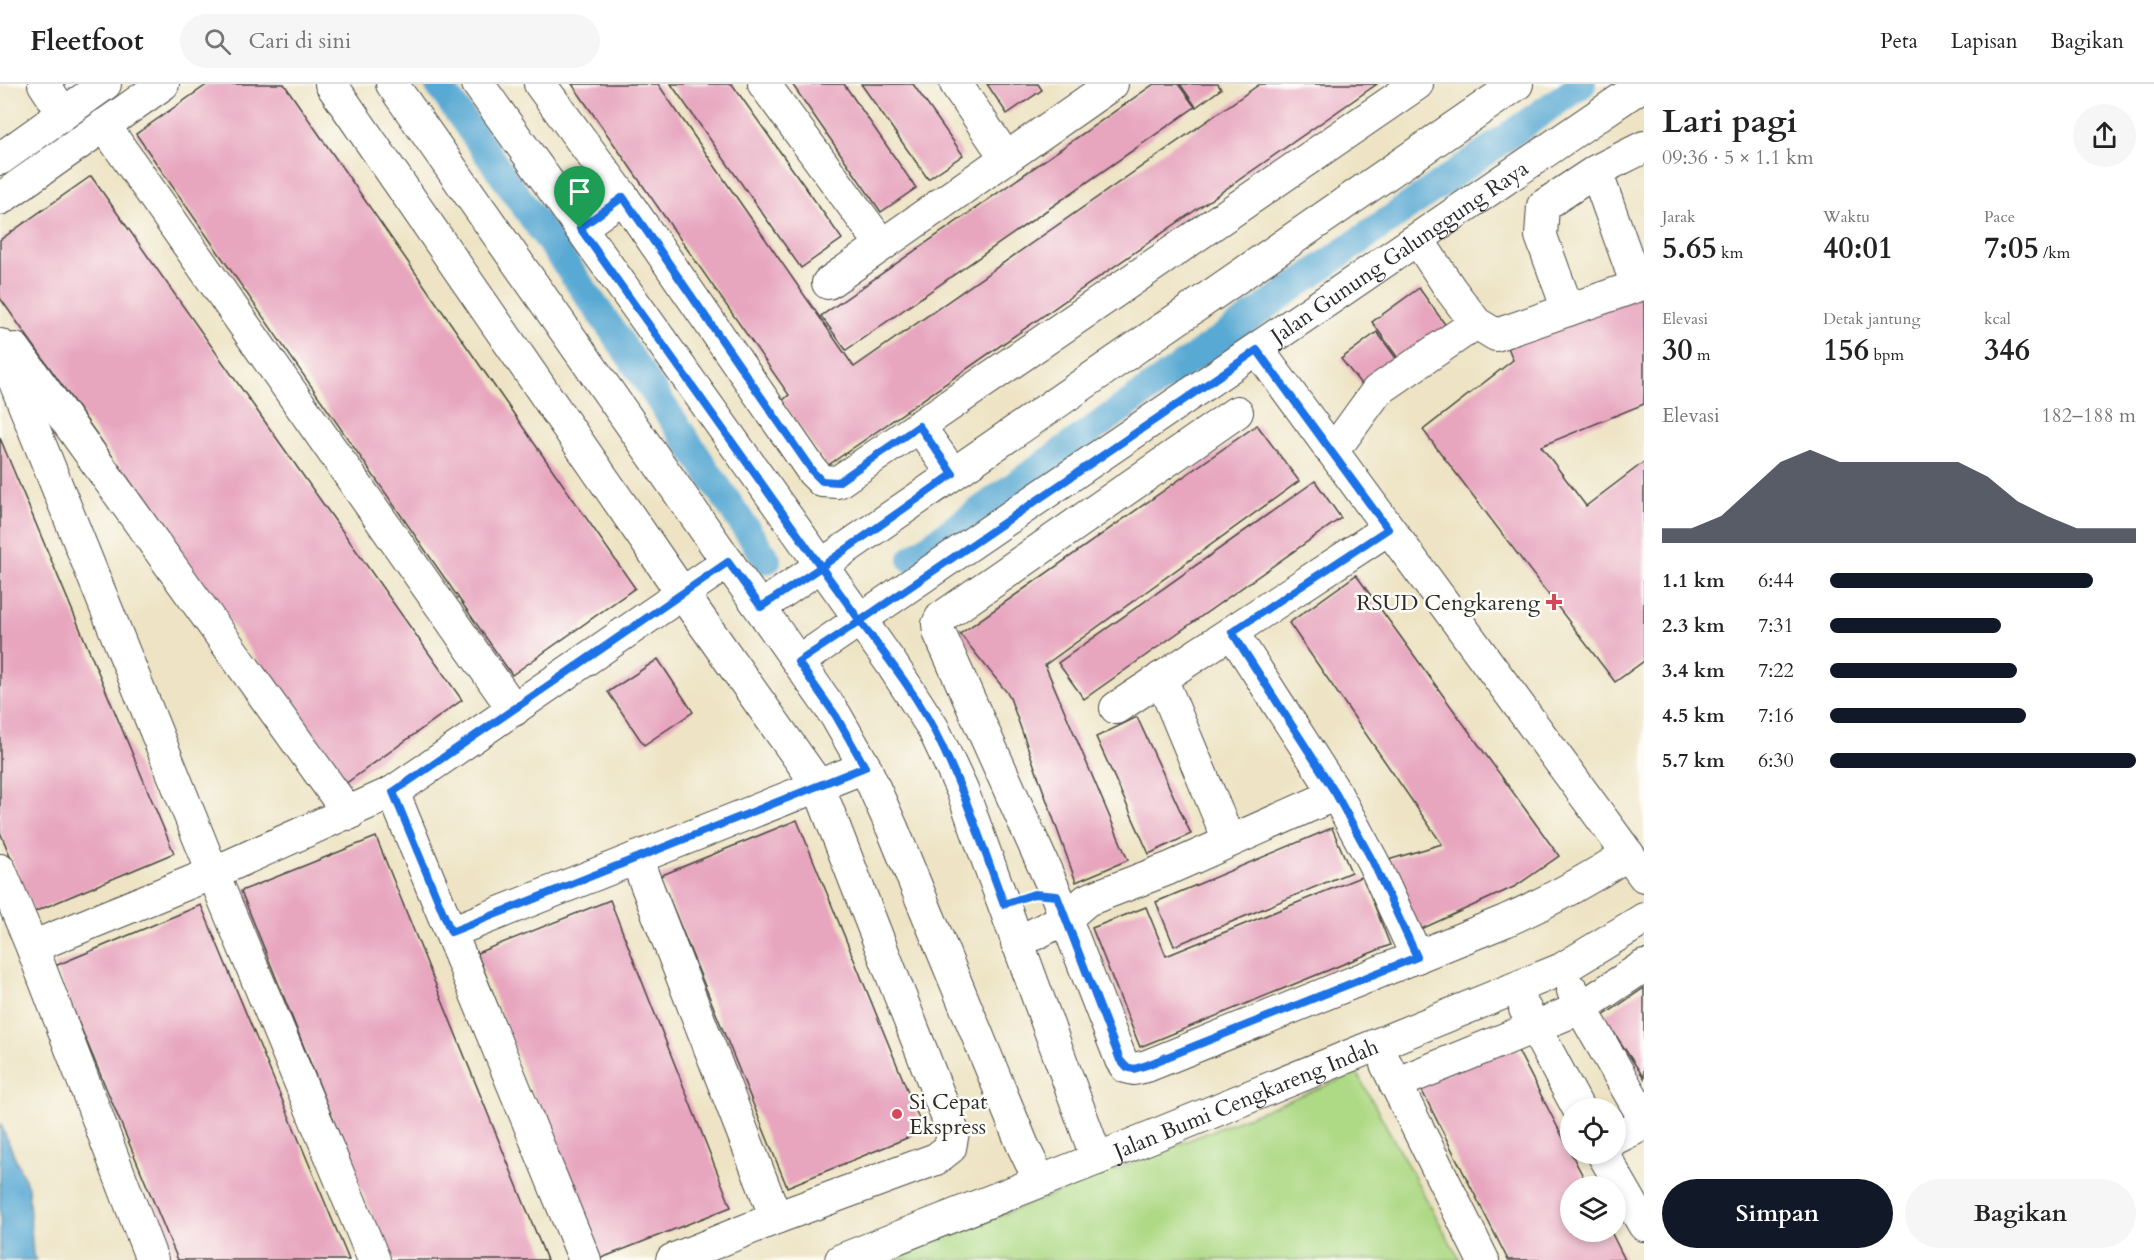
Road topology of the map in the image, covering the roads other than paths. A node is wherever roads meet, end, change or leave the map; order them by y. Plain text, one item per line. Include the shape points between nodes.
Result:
1 (44, 84) edge
2 (105, 84) edge
3 (163, 84) edge
4 (331, 84) edge
5 (392, 84) edge
6 (477, 84) edge
7 (540, 84) edge
8 (764, 84) edge
9 (956, 84) edge
10 (1112, 84) edge
11 (1417, 84) edge
12 (1517, 84) edge
13 (1632, 92) edge
14 (63, 113) junction
15 (104, 124) junction
16 (1640, 148) edge
17 (1006, 158) junction
18 (0, 159) edge
19 (1596, 171) junction
20 (623, 197) junction
21 (0, 199) edge
22 (580, 228) junction
23 (1418, 240) junction
24 (882, 245) junction
25 (828, 283) dead end
26 (1641, 284) edge
27 (1568, 310) junction
28 (1476, 322) junction
29 (0, 328) edge
30 (0, 345) edge
31 (1257, 350) junction
32 (760, 395) junction
33 (1237, 412) dead end
34 (719, 423) junction
35 (919, 426) junction
36 (1336, 443) junction
37 (953, 474) junction
38 (1000, 525) junction
39 (1388, 529) junction
40 (1026, 558) junction
41 (728, 562) junction
42 (821, 567) junction
43 (682, 593) junction
44 (761, 607) junction
45 (860, 621) junction
46 (1232, 632) junction
47 (798, 662) junction
48 (1161, 678) junction
49 (1523, 690) dead end
50 (1116, 708) dead end
51 (514, 710) junction
52 (865, 767) junction
53 (818, 785) junction
54 (393, 792) junction
55 (1336, 794) junction
56 (349, 814) junction
57 (1229, 842) junction
58 (636, 858) junction
59 (1636, 865) edge
60 (0, 870) edge
61 (213, 873) junction
62 (1004, 904) junction
63 (1070, 905) junction
64 (1644, 919) edge
65 (451, 932) junction
66 (1017, 943) junction
67 (32, 947) junction
68 (1417, 957) junction
69 (1644, 966) edge
70 (1562, 969) junction
71 (1515, 988) junction
72 (1581, 1008) junction
73 (1536, 1026) junction
74 (1377, 1045) junction
75 (1395, 1084) junction
76 (1573, 1098) edge
77 (1644, 1118) edge
78 (1644, 1124) edge
79 (1626, 1133) edge
80 (1097, 1159) junction
81 (1609, 1164) edge
82 (1040, 1181) junction
83 (776, 1218) junction
84 (1644, 1225) edge
85 (152, 1260) edge
86 (374, 1260) edge
87 (585, 1260) edge
88 (672, 1260) edge
89 (841, 1260) edge
90 (1483, 1260) edge

1 - 14 street
2 - 14 street
3 - 15 street
4 - 43 street
5 - 41 street
6 - 22 street
7 - 20 street
8 - 24 street
9 - 17 street
10 - 17 street
11 - 35 street
12 - 37 street
13 - 16 street
13 - 23 street, Jalan Gunung Galunggung Raya
14 - 18 street
15 - 21 street
15 - 51 street
16 - 19 street
17 - 24 street
19 - 26 street
19 - 27 street via 1543,206 1541,236
20 - 22 street
20 - 32 street
22 - 34 street
23 - 28 street
23 - 31 street, Jalan Gunung Galunggung Raya
24 - 25 street
26 - 27 street
27 - 28 street via 1496,335
28 - 36 street via 1377,392
29 - 56 street
30 - 61 street
31 - 36 street
31 - 38 street, Jalan Gunung Galunggung Raya
32 - 34 street
32 - 35 street via 822,481 838,482
33 - 40 street
34 - 42 street
35 - 37 street
36 - 39 street
36 - 49 street
37 - 42 street
38 - 40 street
38 - 45 street, Jalan Gunung Galunggung Raya
39 - 46 street
39 - 59 street
40 - 63 street via 941,618 939,632
41 - 43 street
41 - 44 street
42 - 44 street
42 - 45 street
43 - 51 street
43 - 53 street
44 - 47 street
45 - 47 street, Jalan Gunung Galunggung Raya
45 - 62 street via 933,728 962,790
46 - 48 street
46 - 55 street
47 - 52 street
48 - 50 street
48 - 57 street
51 - 54 street
52 - 53 street
52 - 82 street
53 - 58 street
53 - 83 street via 953,1132 950,1148 936,1159
54 - 56 street
54 - 65 street
55 - 57 street
55 - 68 street
56 - 61 street
57 - 63 street
58 - 65 street
58 - 83 street
59 - 68 street via 1592,877 1543,904
60 - 67 street
61 - 67 street
61 - 86 street
62 - 63 street via 1034,894
62 - 66 street
63 - 66 street
63 - 68 street via 1120,1060 1134,1069
64 - 70 street, Jalan Bumi Cengkareng Indah
65 - 87 street
66 - 80 street
67 - 85 street
69 - 72 street
70 - 71 street, Jalan Bumi Cengkareng Indah
70 - 72 street
71 - 73 street
71 - 74 street, Jalan Bumi Cengkareng Indah
72 - 73 street
72 - 77 street
73 - 75 street
73 - 76 street
74 - 75 street
74 - 80 street, Jalan Bumi Cengkareng Indah
75 - 90 street
78 - 79 street
80 - 82 street, Jalan Bumi Cengkareng Indah
81 - 84 street
82 - 89 street, Jalan Bumi Cengkareng Indah
83 - 88 street

